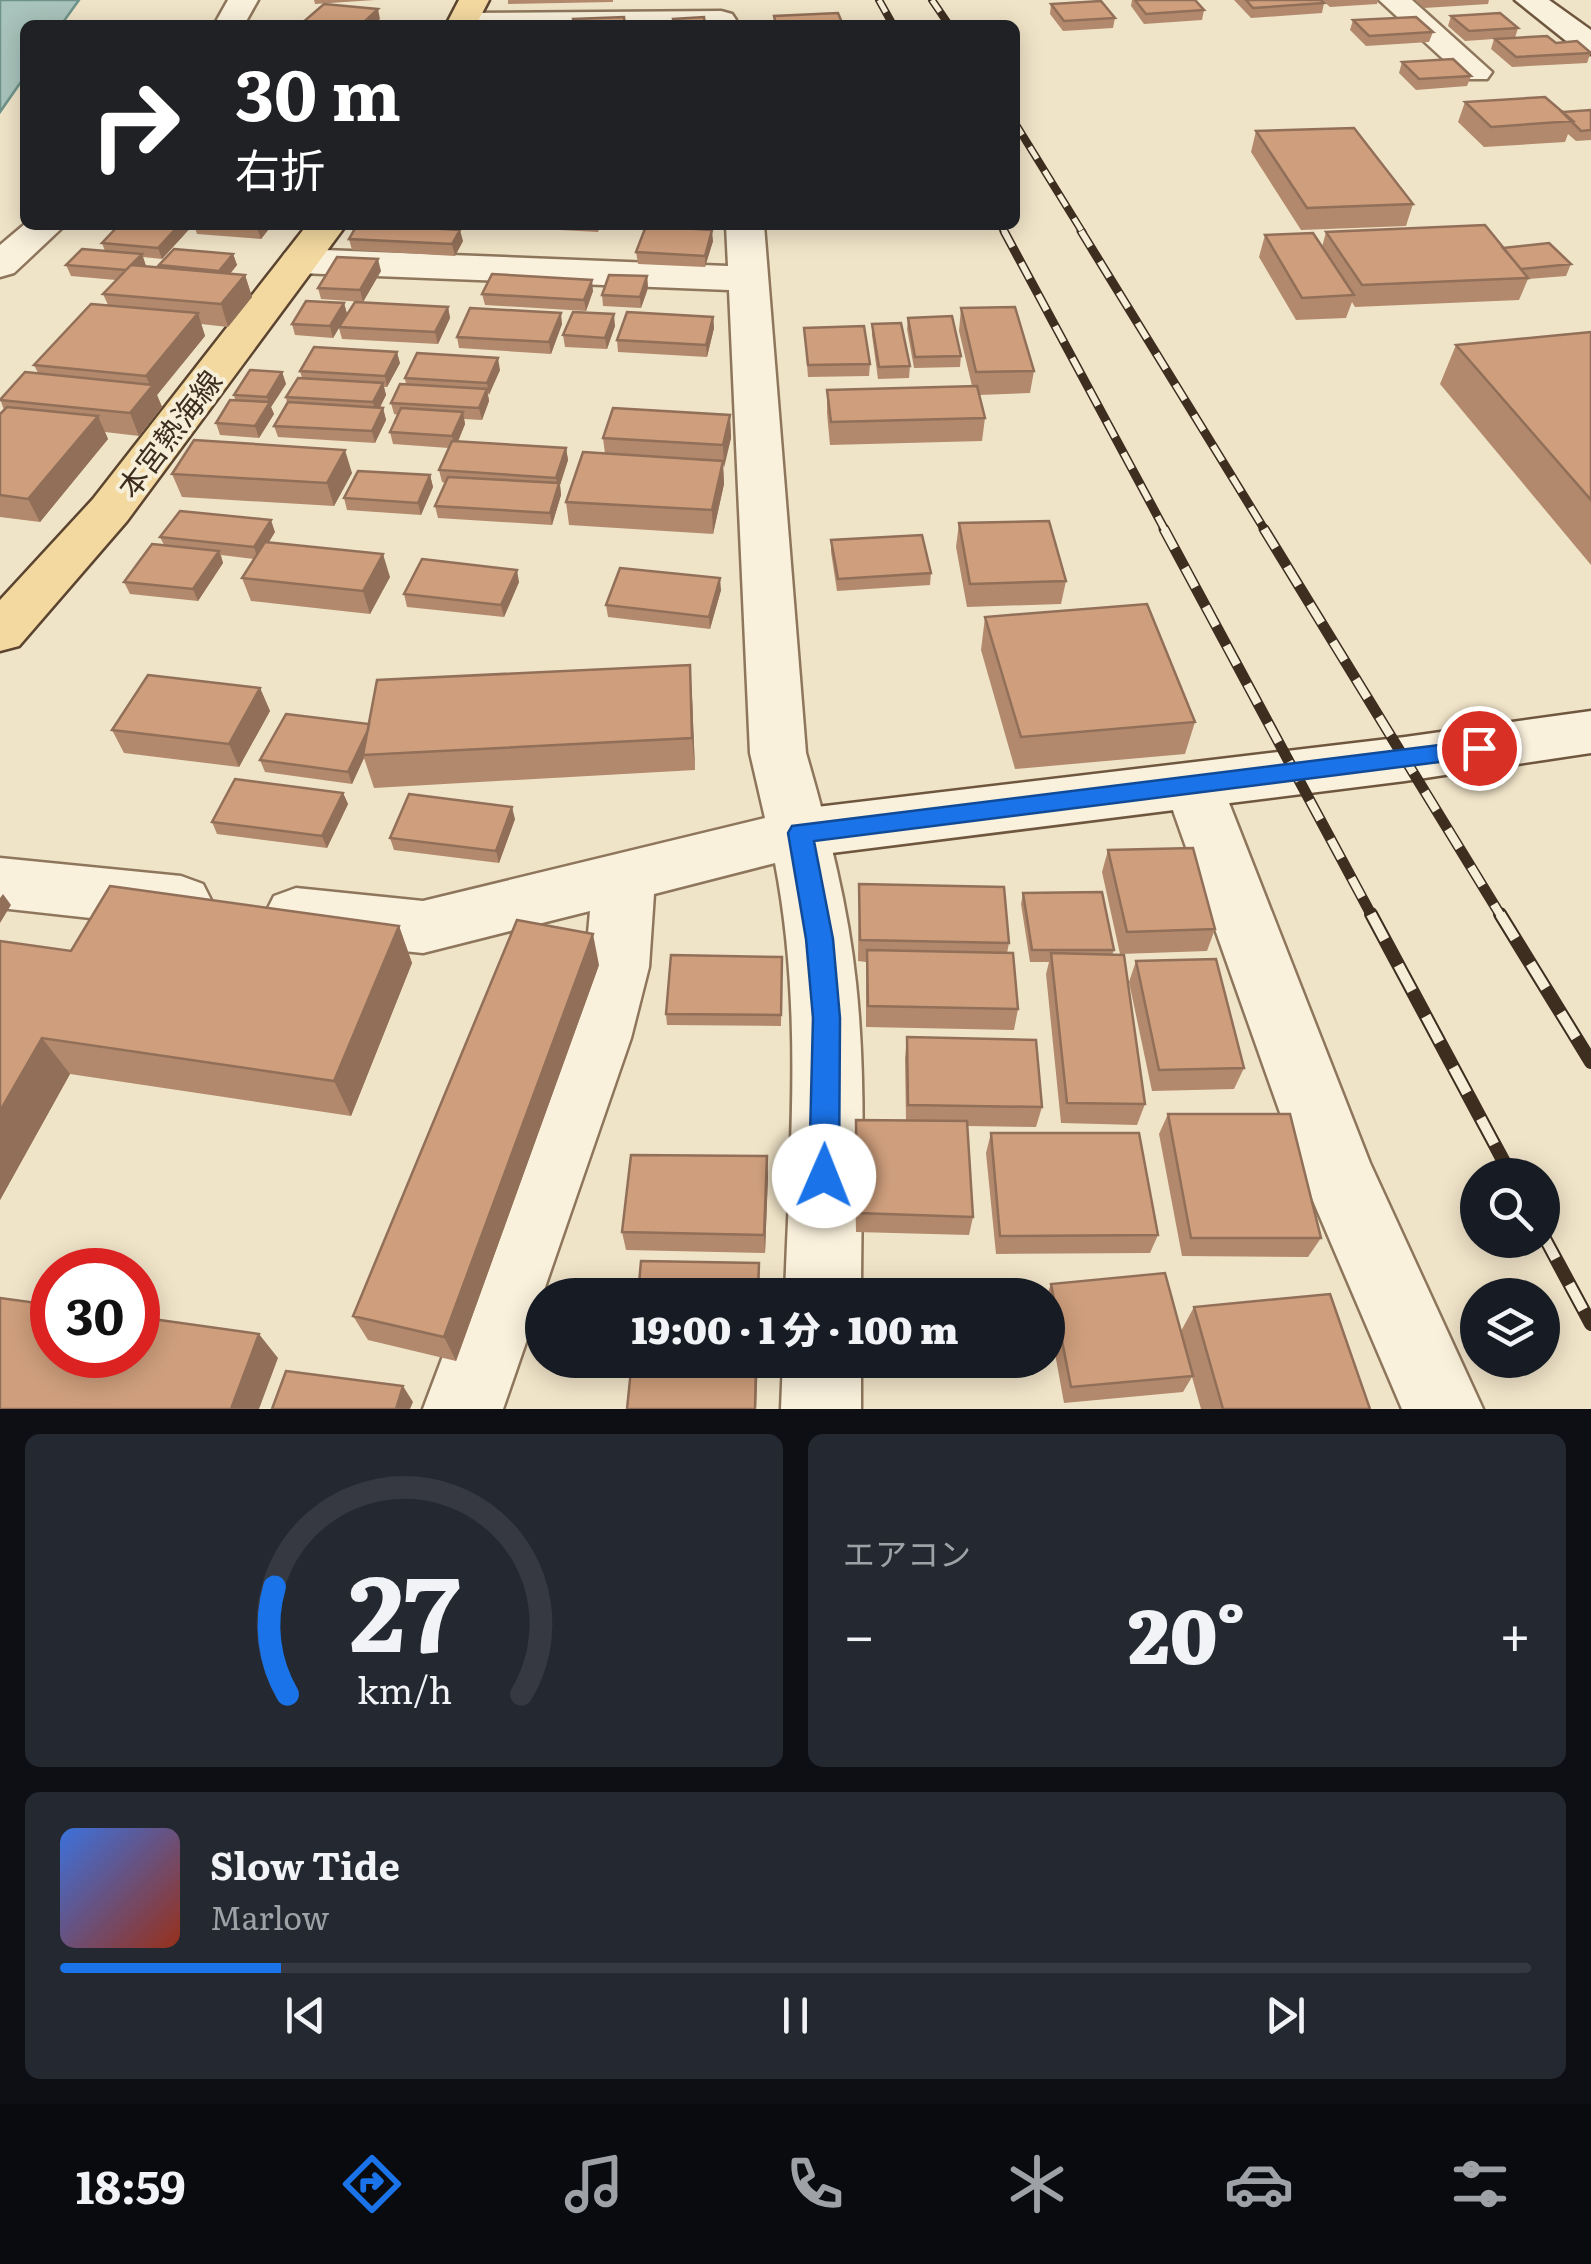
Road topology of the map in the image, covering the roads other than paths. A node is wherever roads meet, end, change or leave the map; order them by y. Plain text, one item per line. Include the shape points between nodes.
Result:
1 (1394, 0) edge
2 (1530, 0) edge
3 (721, 15) edge
4 (466, 16) edge
5 (1591, 45) edge
6 (1476, 72) dead end
7 (40, 230) edge
8 (323, 230) edge
9 (747, 252) edge
10 (299, 261) junction
11 (0, 266) edge
12 (0, 633) edge
13 (1591, 732) edge
14 (1193, 784) junction
15 (800, 833) junction
16 (624, 877) junction
17 (0, 883) edge
18 (823, 1278) edge
19 (822, 1378) edge
20 (462, 1409) edge
21 (821, 1409) edge
22 (1443, 1409) edge

1 - 6 street
2 - 5 street
3 - 4 street
7 - 11 street
8 - 10 main road, 本宮熱海線
9 - 10 street
9 - 15 street via 778,754
10 - 12 main road, 本宮熱海線 via 110,510
13 - 14 street
14 - 15 street
14 - 22 street via 1338,1175
15 - 16 street
15 - 18 street via 820,939 826,1018
16 - 17 street via 423,927
16 - 20 street via 617,967 597,1038
19 - 21 street

